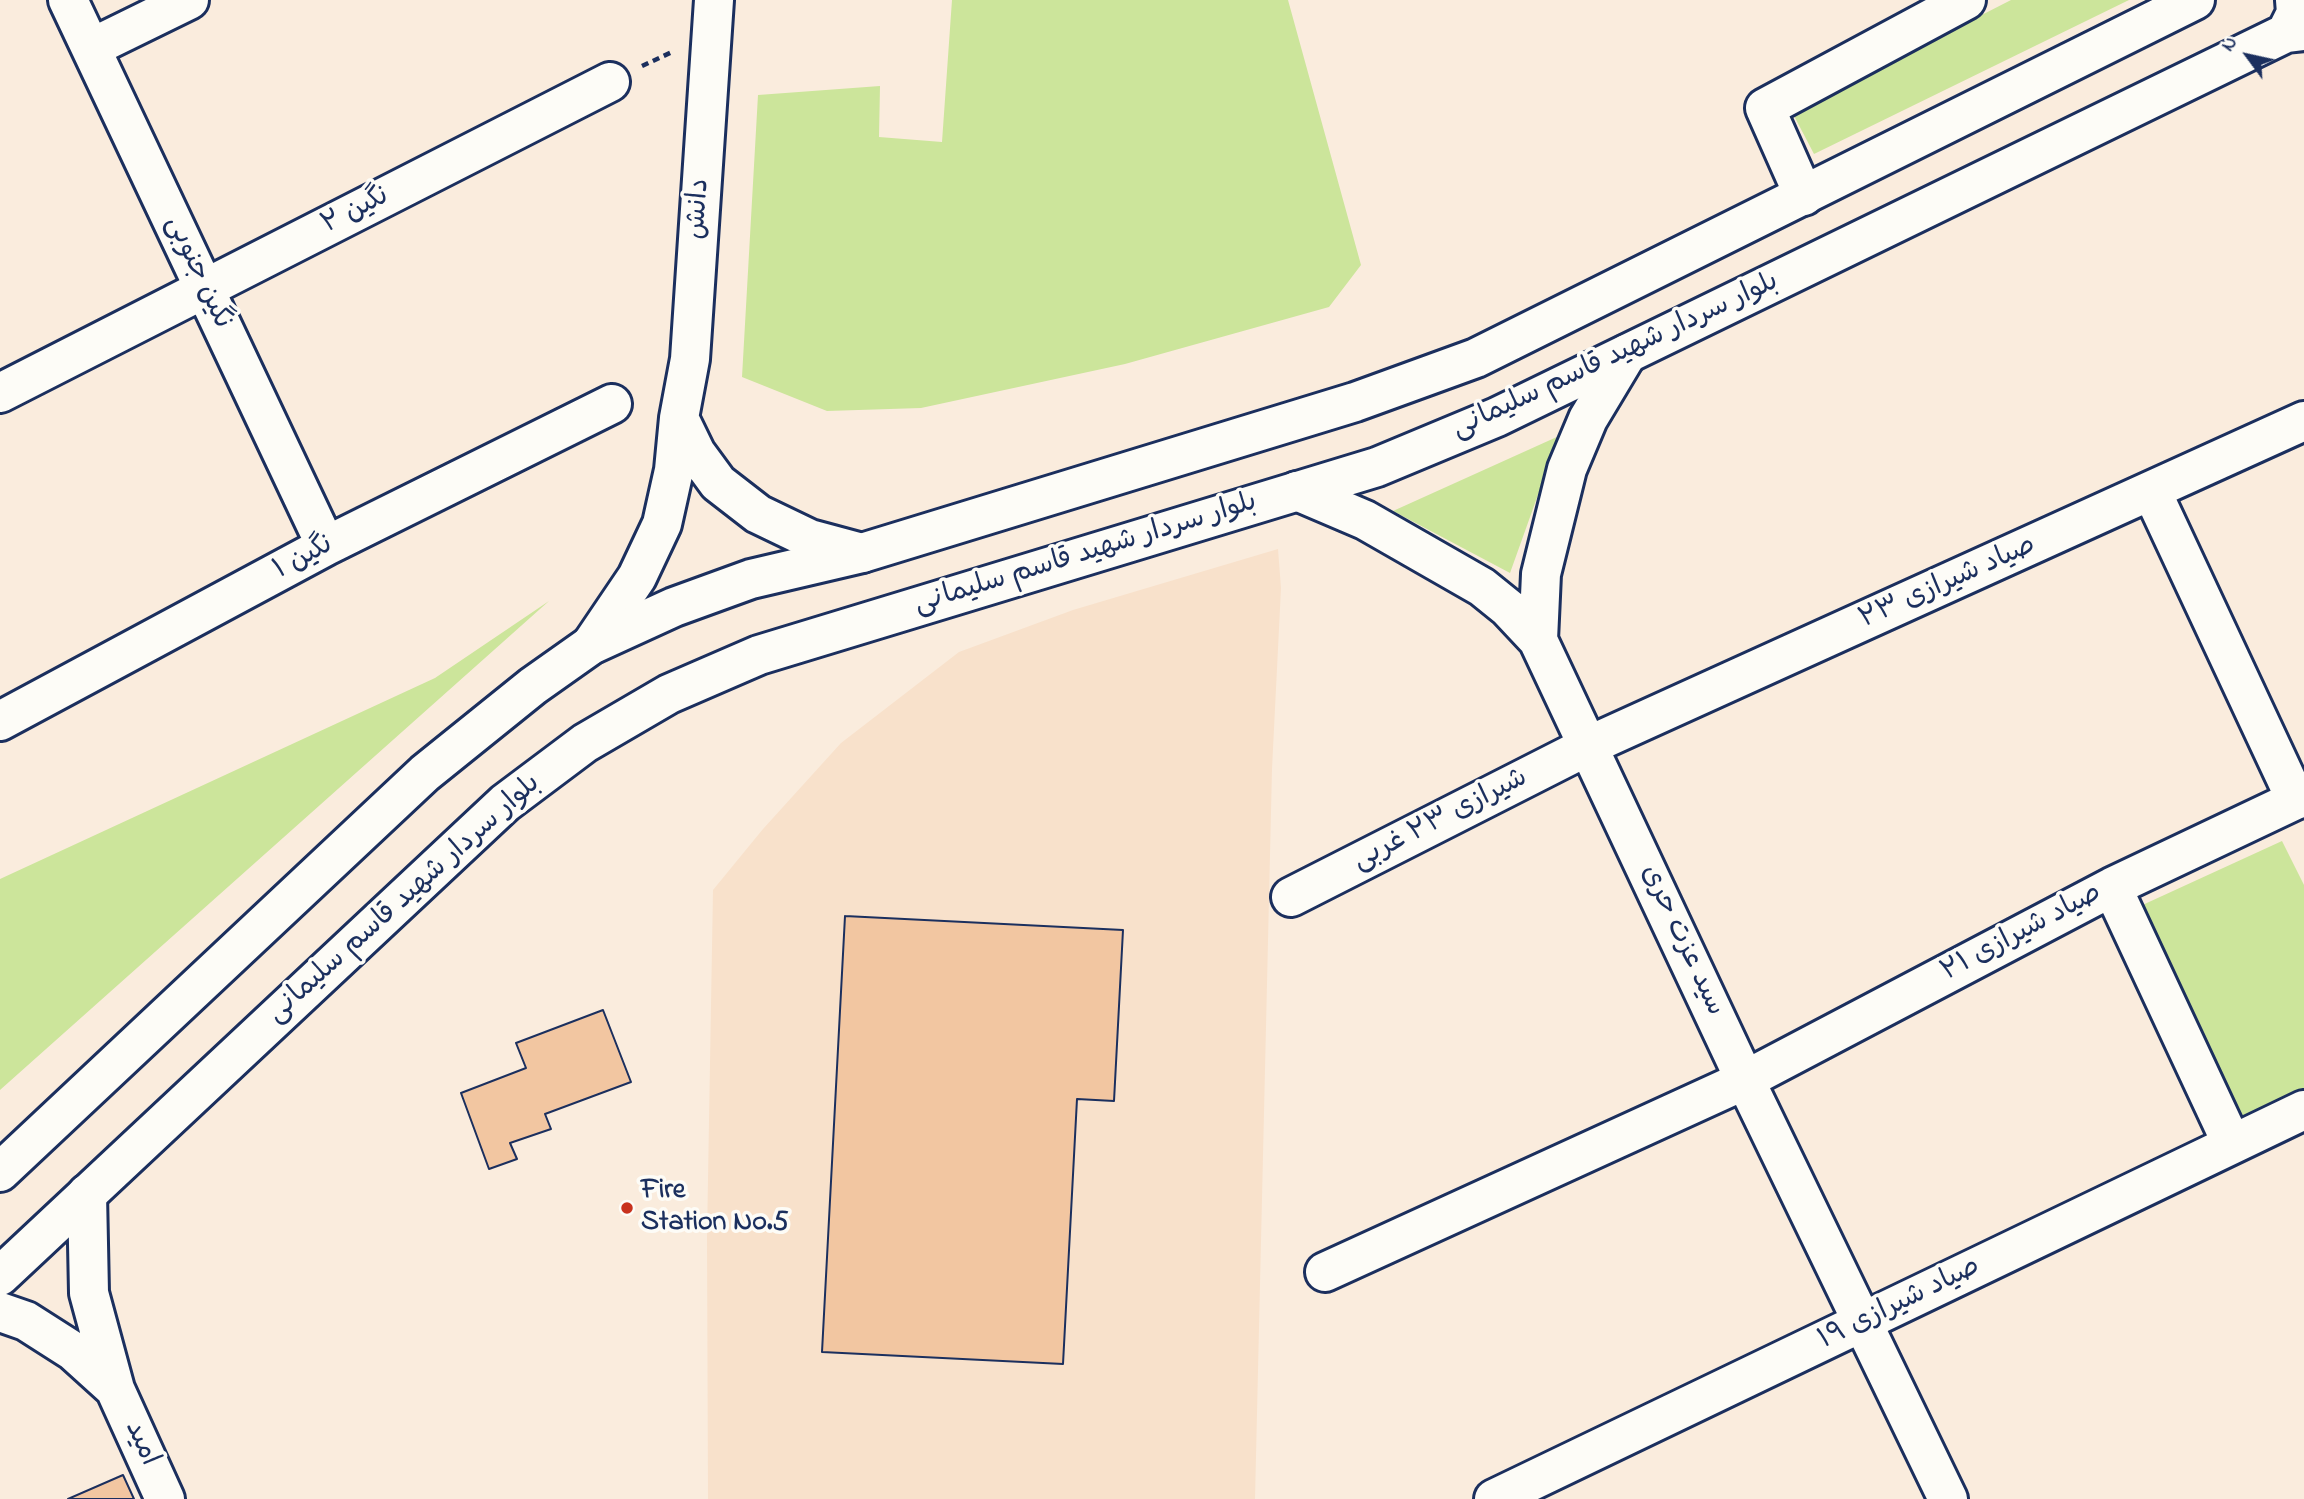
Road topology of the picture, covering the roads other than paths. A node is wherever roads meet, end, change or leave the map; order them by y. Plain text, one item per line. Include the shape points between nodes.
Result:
1 (68, 0) edge
2 (189, 0) edge
3 (1966, 0) edge
4 (2195, 0) edge
5 (713, 16) edge
6 (2295, 22) edge
7 (91, 48) junction
8 (610, 82) road end
9 (1804, 196) junction
10 (205, 289) junction
11 (1627, 354) junction
12 (0, 393) edge
13 (612, 404) dead end
14 (679, 418) junction
15 (2304, 421) edge
16 (1297, 491) junction
17 (2152, 492) junction
18 (327, 546) junction
19 (862, 554) junction
20 (1538, 640) junction
21 (591, 645) junction
22 (0, 721) edge
23 (1590, 745) junction
24 (2300, 798) edge
25 (2112, 887) junction
26 (1291, 897) dead end
27 (1745, 1080) junction
28 (2304, 1110) edge
29 (2232, 1144) junction
30 (0, 1172) edge
31 (87, 1194) junction
32 (1325, 1272) dead end
33 (0, 1276) edge
34 (0, 1312) edge
35 (1864, 1322) junction
36 (115, 1389) junction
37 (165, 1499) edge
38 (1494, 1499) edge
39 (1948, 1499) edge

1 - 7 street, نگین جنوبی
2 - 7 street
3 - 9 street via 1765,108
4 - 9 street, بلوار سردار شهید قاسم سلیمانی
5 - 14 street, دانش via 690,359
6 - 11 street, بلوار سردار شهید قاسم سلیمانی
7 - 10 street, نگین جنوبی
8 - 10 street, نگین ۲
9 - 19 street, بلوار سردار شهید قاسم سلیمانی via 1476,358 1355,402
10 - 12 street, نگین ۲
10 - 18 street, نگین جنوبی
11 - 16 street, بلوار سردار شهید قاسم سلیمانی via 1497,417 1377,467
11 - 20 street via 1588,419 1567,469 1541,574
13 - 18 street, نگین ۱
14 - 19 street via 718,483 758,514 810,539
14 - 21 street, دانش via 662,524 637,577
15 - 17 street, صیاد شیرازی ۲۳
16 - 20 street, سید عزت حری via 1365,520 1482,587
16 - 31 street, بلوار سردار شهید قاسم سلیمانی via 759,655 657,701 585,743 505,803
17 - 23 street, صیاد شیرازی ۲۳
17 - 24 street
18 - 22 street, نگین ۱
19 - 21 street, بلوار سردار شهید قاسم سلیمانی via 751,579
20 - 23 street, سید عزت حری
21 - 30 street, بلوار سردار شهید قاسم سلیمانی via 425,773
23 - 26 street, شیرازی ۲۳ غربی
23 - 27 street, سید عزت حری
24 - 25 street, صیاد شیرازی ۲۱
25 - 27 street, صیاد شیرازی ۲۱
25 - 29 street
27 - 32 street, صیاد شیرازی ۲۱
27 - 35 street, سید عزت حری
28 - 29 street, صیاد شیرازی ۱۹
29 - 35 street, صیاد شیرازی ۱۹
31 - 33 street, بلوار سردار شهید قاسم سلیمانی
31 - 36 street via 89,1293
34 - 36 street via 26,1321 73,1351
35 - 38 street, صیاد شیرازی ۱۹
35 - 39 street, سید عزت حری
36 - 37 street, امید

